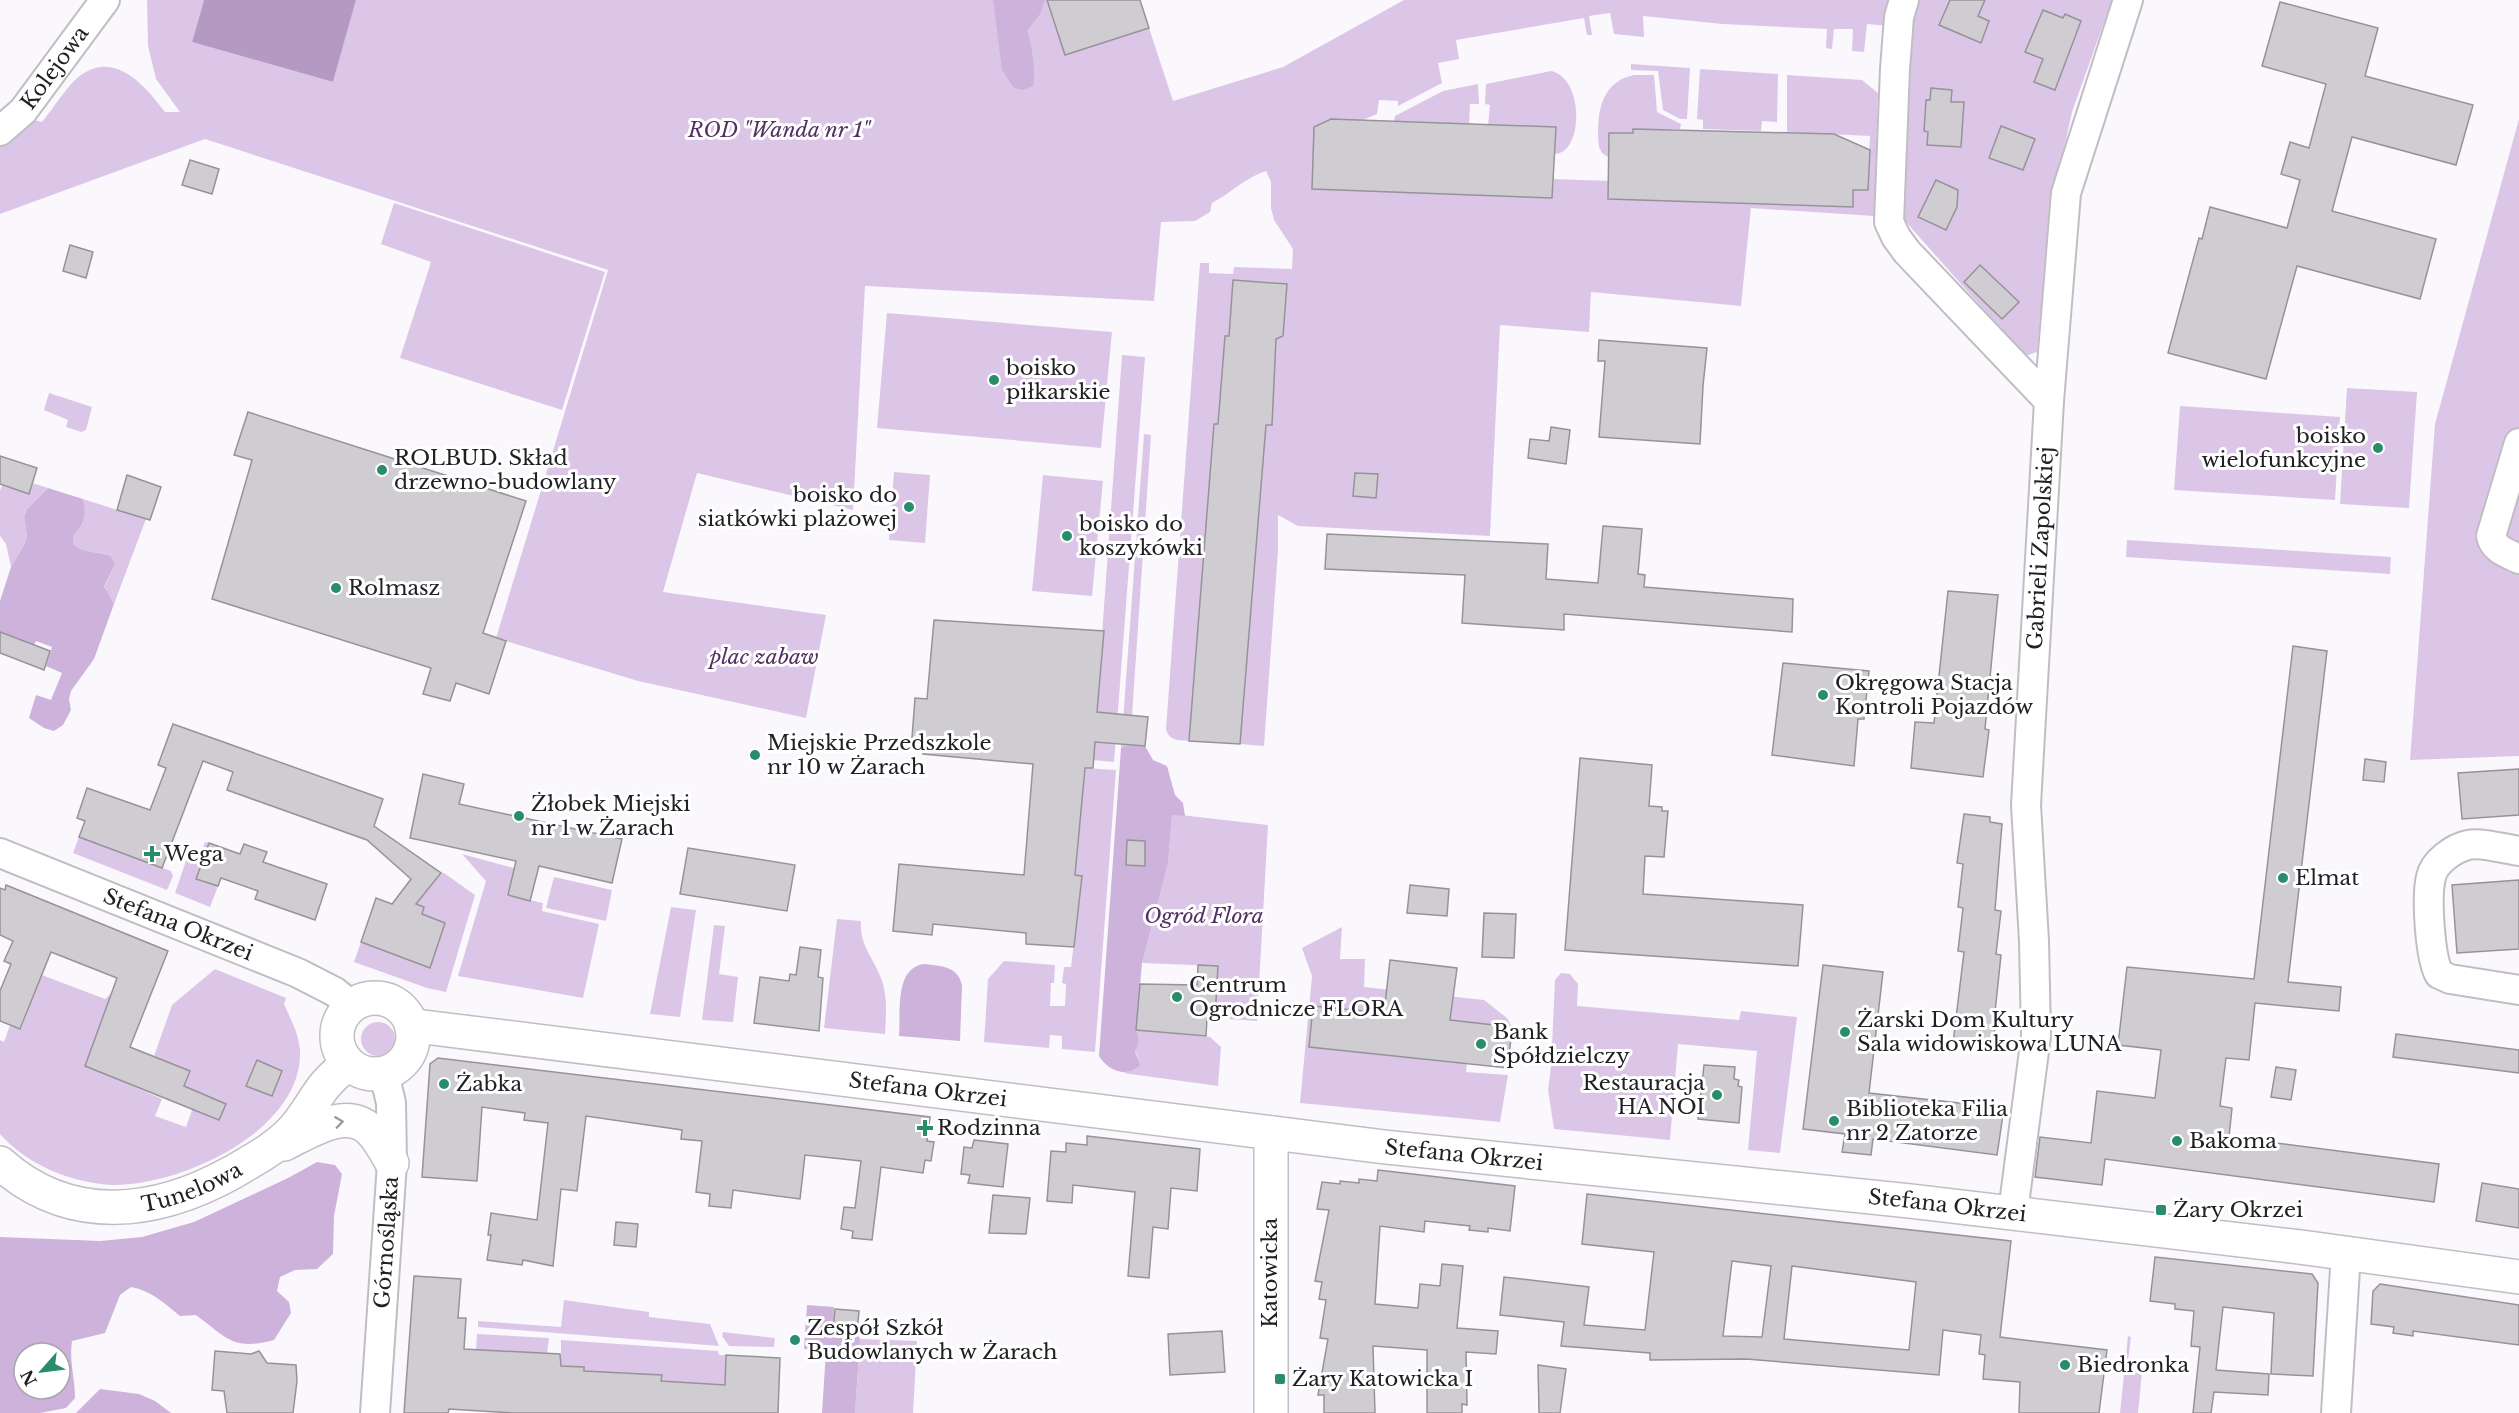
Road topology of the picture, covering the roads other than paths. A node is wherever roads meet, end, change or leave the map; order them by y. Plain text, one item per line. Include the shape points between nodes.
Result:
1 (105, 0) edge
2 (1904, 0) edge
3 (2128, 0) edge
4 (0, 131) edge
5 (2049, 401) junction
6 (2519, 443) edge
7 (2519, 559) edge
8 (2519, 851) edge
9 (0, 853) edge
10 (2519, 990) edge
11 (351, 1005) junction
12 (412, 1029) junction
13 (348, 1063) junction
14 (384, 1073) junction
15 (1271, 1133) junction
16 (267, 1153) junction
17 (0, 1163) edge
18 (392, 1163) junction
19 (2013, 1212) junction
20 (2346, 1253) junction
21 (2519, 1277) edge
22 (375, 1413) edge
23 (1271, 1413) edge
24 (2336, 1413) edge

1 - 4 street, Kolejowa via 23,111
2 - 5 street via 1894,81 1891,230
3 - 5 street, Gabrieli Zapolskiej via 2066,193
5 - 19 street, Gabrieli Zapolskiej via 2026,805 2036,1036
6 - 7 street via 2491,536 2498,549
8 - 10 street via 2470,844 2456,849 2431,876 2429,916 2439,974
9 - 11 street, Stefana Okrzei via 298,973
11 - 12 street via 369,998 388,1000 400,1007
11 - 13 street via 342,1015 337,1040
12 - 14 street via 410,1051 395,1068
12 - 15 street, Stefana Okrzei via 424,1027
13 - 14 street via 371,1074
13 - 16 street, Tunelowa via 324,1086 299,1123
14 - 18 street, Górnośląska via 391,1103
15 - 19 street, Stefana Okrzei
15 - 23 street, Katowicka
16 - 17 street, Tunelowa via 199,1189 141,1207 76,1204 23,1181
16 -> 18 street via 328,1124 347,1120 368,1128
18 - 22 street, Górnośląska
19 - 20 street, Stefana Okrzei
20 - 21 street, Stefana Okrzei
20 - 24 street

